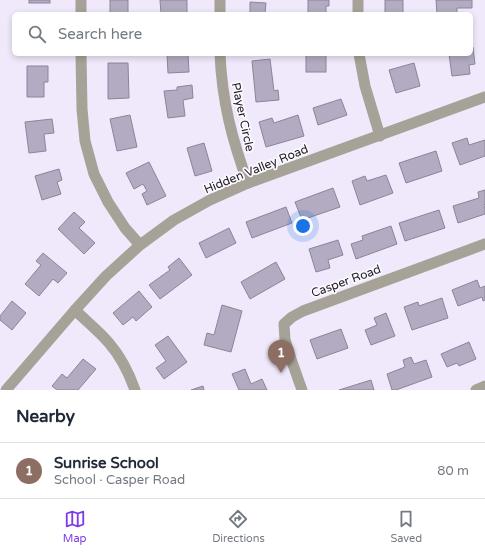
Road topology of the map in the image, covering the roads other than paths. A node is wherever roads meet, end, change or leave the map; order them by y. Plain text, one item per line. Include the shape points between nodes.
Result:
1 (81, 0) edge
2 (220, 0) edge
3 (358, 0) edge
4 (81, 12) edge
5 (220, 12) edge
6 (358, 12) edge
7 (82, 56) edge
8 (220, 56) edge
9 (359, 56) edge
10 (485, 97) edge
11 (380, 136) junction
12 (248, 183) junction
13 (485, 244) edge
14 (140, 245) junction
15 (75, 310) junction
16 (485, 386) edge
17 (6, 390) edge
18 (136, 390) edge
19 (302, 390) edge
20 (476, 390) edge

1 - 4 street
2 - 5 street
3 - 6 street
7 - 14 street via 85,142 94,174 108,202
8 - 12 street, Player Circle via 231,132
9 - 11 street via 365,86
10 - 11 street, Hidden Valley Road
11 - 12 street, Hidden Valley Road
12 - 14 street, Hidden Valley Road via 174,220
13 - 19 street, Casper Road via 292,316 284,324 285,340
14 - 15 street, Hidden Valley Road via 106,276
15 - 17 street, Hidden Valley Road
15 - 18 street via 120,358
16 - 20 street

